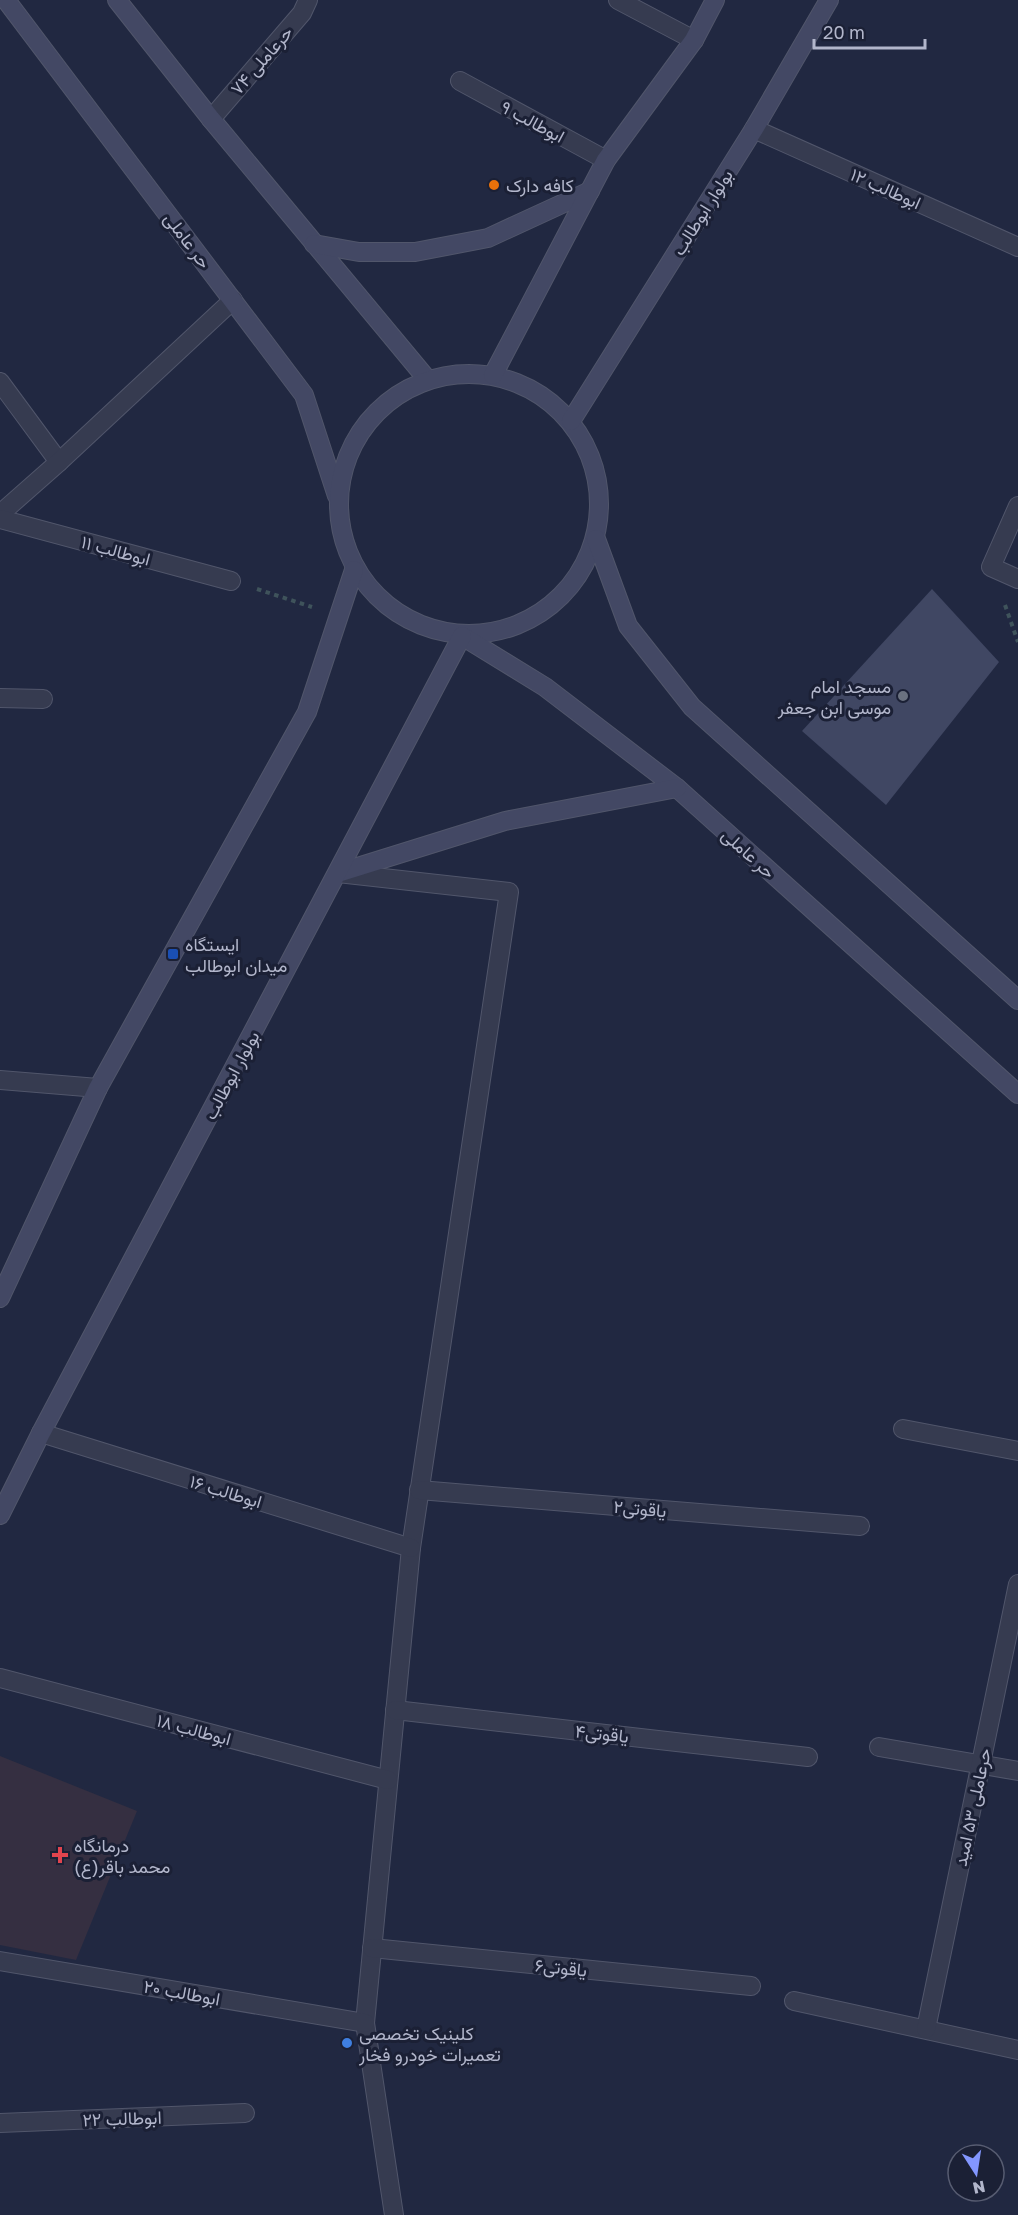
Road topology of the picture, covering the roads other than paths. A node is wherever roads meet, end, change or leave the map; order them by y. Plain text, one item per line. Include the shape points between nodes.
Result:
1 (6, 0) edge
2 (117, 0) edge
3 (308, 0) edge
4 (618, 0) edge
5 (715, 0) edge
6 (829, 0) edge
7 (694, 40) junction
8 (460, 81) dead end
9 (211, 119) junction
10 (754, 129) junction
11 (606, 160) junction
12 (590, 191) junction
13 (314, 244) junction
14 (1018, 247) edge
15 (233, 300) junction
16 (494, 375) junction
17 (427, 379) junction
18 (0, 382) edge
19 (571, 421) junction
20 (59, 462) junction
21 (337, 497) junction
22 (1018, 506) edge
23 (0, 514) edge
24 (0, 519) edge
25 (596, 539) junction
26 (354, 570) junction
27 (1018, 579) edge
28 (231, 581) road end
29 (462, 636) junction
30 (0, 698) edge
31 (43, 699) dead end
32 (677, 788) junction
33 (338, 873) junction
34 (1018, 1000) edge
35 (0, 1080) edge
36 (98, 1088) junction
37 (1018, 1094) edge
38 (0, 1298) edge
39 (903, 1429) dead end
40 (41, 1434) junction
41 (1018, 1451) edge
42 (419, 1490) junction
43 (0, 1515) edge
44 (860, 1526) dead end
45 (411, 1548) junction
46 (1018, 1584) edge
47 (0, 1678) edge
48 (395, 1710) junction
49 (879, 1747) dead end
50 (808, 1757) dead end
51 (981, 1764) junction
52 (1018, 1771) edge
53 (388, 1780) junction
54 (372, 1948) junction
55 (0, 1961) edge
56 (750, 1986) dead end
57 (794, 2001) dead end
58 (365, 2023) junction
59 (926, 2030) junction
60 (1018, 2050) edge
61 (244, 2113) dead end
62 (0, 2123) edge
63 (394, 2215) edge

1 - 15 main road, حر عاملی
2 - 9 main road
3 - 9 street, حرعاملی ۷۴ via 302,13
4 - 7 street
5 - 7 main road
6 - 10 main road, بولوار ابوطالب
7 - 11 main road
8 - 11 street, ابوطالب ۹
9 - 13 main road
10 - 14 street, ابوطالب ۱۲
10 - 19 main road, بولوار ابوطالب
11 - 12 main road
12 - 13 main road via 488,237 426,250 359,252
12 - 16 main road
13 - 17 main road
15 - 20 street
15 - 21 main road, حر عاملی via 304,395
16 - 17 main road
16 - 19 main road via 537,391
17 - 21 main road via 382,405 350,447
18 - 20 street
19 - 25 main road via 592,457 601,498
20 - 23 street
21 - 26 main road, حر عاملی
22 - 27 street via 991,567
24 - 28 street, ابوطالب ۱۱
25 - 29 main road via 568,591 520,626
25 - 34 main road via 628,626 692,707
26 - 29 main road via 381,603 419,627
26 - 36 main road via 307,712
29 - 32 main road, حر عاملی via 545,687
29 - 33 main road, بولوار ابوطالب
30 - 31 street
32 - 33 main road via 505,821
32 - 37 main road, حر عاملی
33 - 40 main road, بولوار ابوطالب
33 - 42 street via 509,892
35 - 36 street
36 - 38 main road
39 - 41 street
40 - 43 main road, بولوار ابوطالب
40 - 45 street, ابوطالب ۱۶
42 - 44 street, یاقوتی۲
42 - 45 street
45 - 48 street
46 - 51 street, حرعاملی ۵۳ امید
47 - 53 street, ابوطالب ۱۸
48 - 50 street, یاقوتی۴
48 - 53 street
49 - 51 street
51 - 52 street
51 - 59 street, حرعاملی ۵۳ امید
53 - 54 street
54 - 56 street, یاقوتی۶
54 - 58 street
55 - 58 street, ابوطالب ۲۰
57 - 59 street
58 - 63 street
59 - 60 street
61 - 62 street, ابوطالب ۲۲

